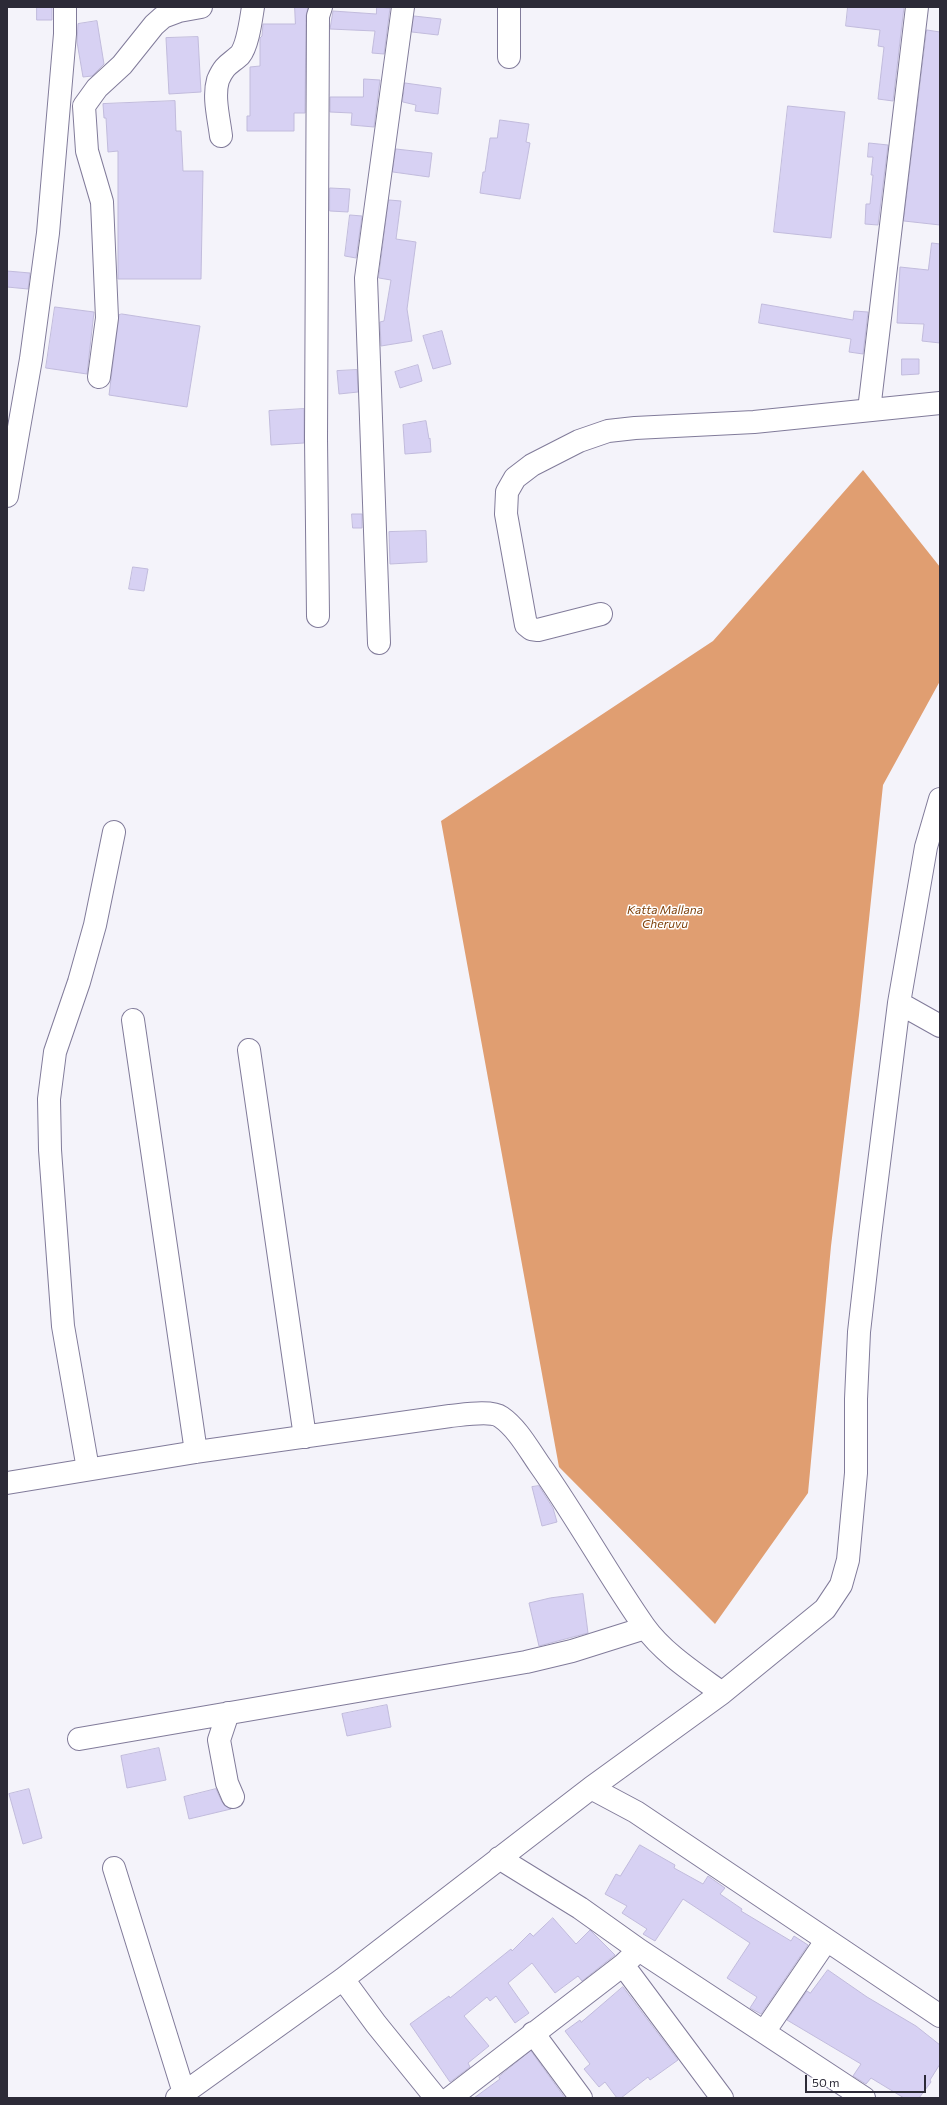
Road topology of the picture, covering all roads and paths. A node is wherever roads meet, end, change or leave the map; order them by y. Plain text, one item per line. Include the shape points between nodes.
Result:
1 (65, 7) edge
2 (201, 7) edge
3 (253, 7) edge
4 (321, 7) edge
5 (403, 7) edge
6 (509, 7) edge
7 (917, 7) edge
8 (509, 56) dead end
9 (221, 136) dead end
10 (99, 377) dead end
11 (940, 402) edge
12 (869, 410) junction
13 (7, 496) edge
14 (601, 614) dead end
15 (318, 616) dead end
16 (379, 643) dead end
17 (940, 799) edge
18 (114, 832) dead end
19 (899, 1003) junction
20 (133, 1020) dead end
21 (940, 1026) edge
22 (249, 1050) dead end
23 (305, 1437) junction
24 (196, 1452) junction
25 (88, 1469) junction
26 (7, 1483) edge
27 (645, 1628) junction
28 (722, 1693) junction
29 (228, 1713) junction
30 (79, 1739) dead end
31 (591, 1788) junction
32 (233, 1797) dead end
33 (499, 1858) junction
34 (114, 1868) dead end
35 (826, 1941) junction
36 (639, 1950) junction
37 (622, 1966) junction
38 (343, 1979) junction
39 (940, 2016) edge
40 (764, 2032) junction
41 (533, 2033) junction
42 (180, 2096) edge
43 (436, 2098) edge
44 (450, 2098) edge
45 (582, 2098) edge
46 (722, 2098) edge
47 (864, 2098) edge

1 - 13 street via 66,34 48,233 31,359
2 - 10 street via 163,16 122,65 97,88 84,106 87,151 102,202 107,318
3 - 9 street via 249,33 240,54 226,64 218,81 216,95
4 - 15 street via 318,16
5 - 16 street via 366,278
6 - 8 street
7 - 12 street
11 - 12 street
12 - 14 street via 754,422 608,431 579,441 532,465 515,478 507,492 506,514 526,625 538,630
17 - 19 street via 926,846
18 - 25 street via 95,926 55,1052 49,1099 50,1150 63,1326
19 - 21 street
19 - 28 street via 859,1332 856,1473 848,1560 841,1584 825,1609
20 - 24 street
22 - 23 street
23 - 24 street
23 - 27 street via 450,1416 481,1413 500,1416 516,1431 567,1503
24 - 25 street
25 - 26 street
27 - 28 street via 680,1662
27 - 29 street via 572,1651 526,1662
28 - 31 street
29 - 30 street
29 - 32 street via 219,1740 227,1783
31 - 33 street
31 - 35 street via 636,1812
33 - 36 street via 580,1908
33 - 38 street
34 - 42 street
35 - 39 street
35 - 40 street
36 - 37 street
36 - 40 street
37 - 41 street
37 - 46 street
38 - 42 street
38 - 43 street
40 - 47 street
41 - 44 street
41 - 45 street

